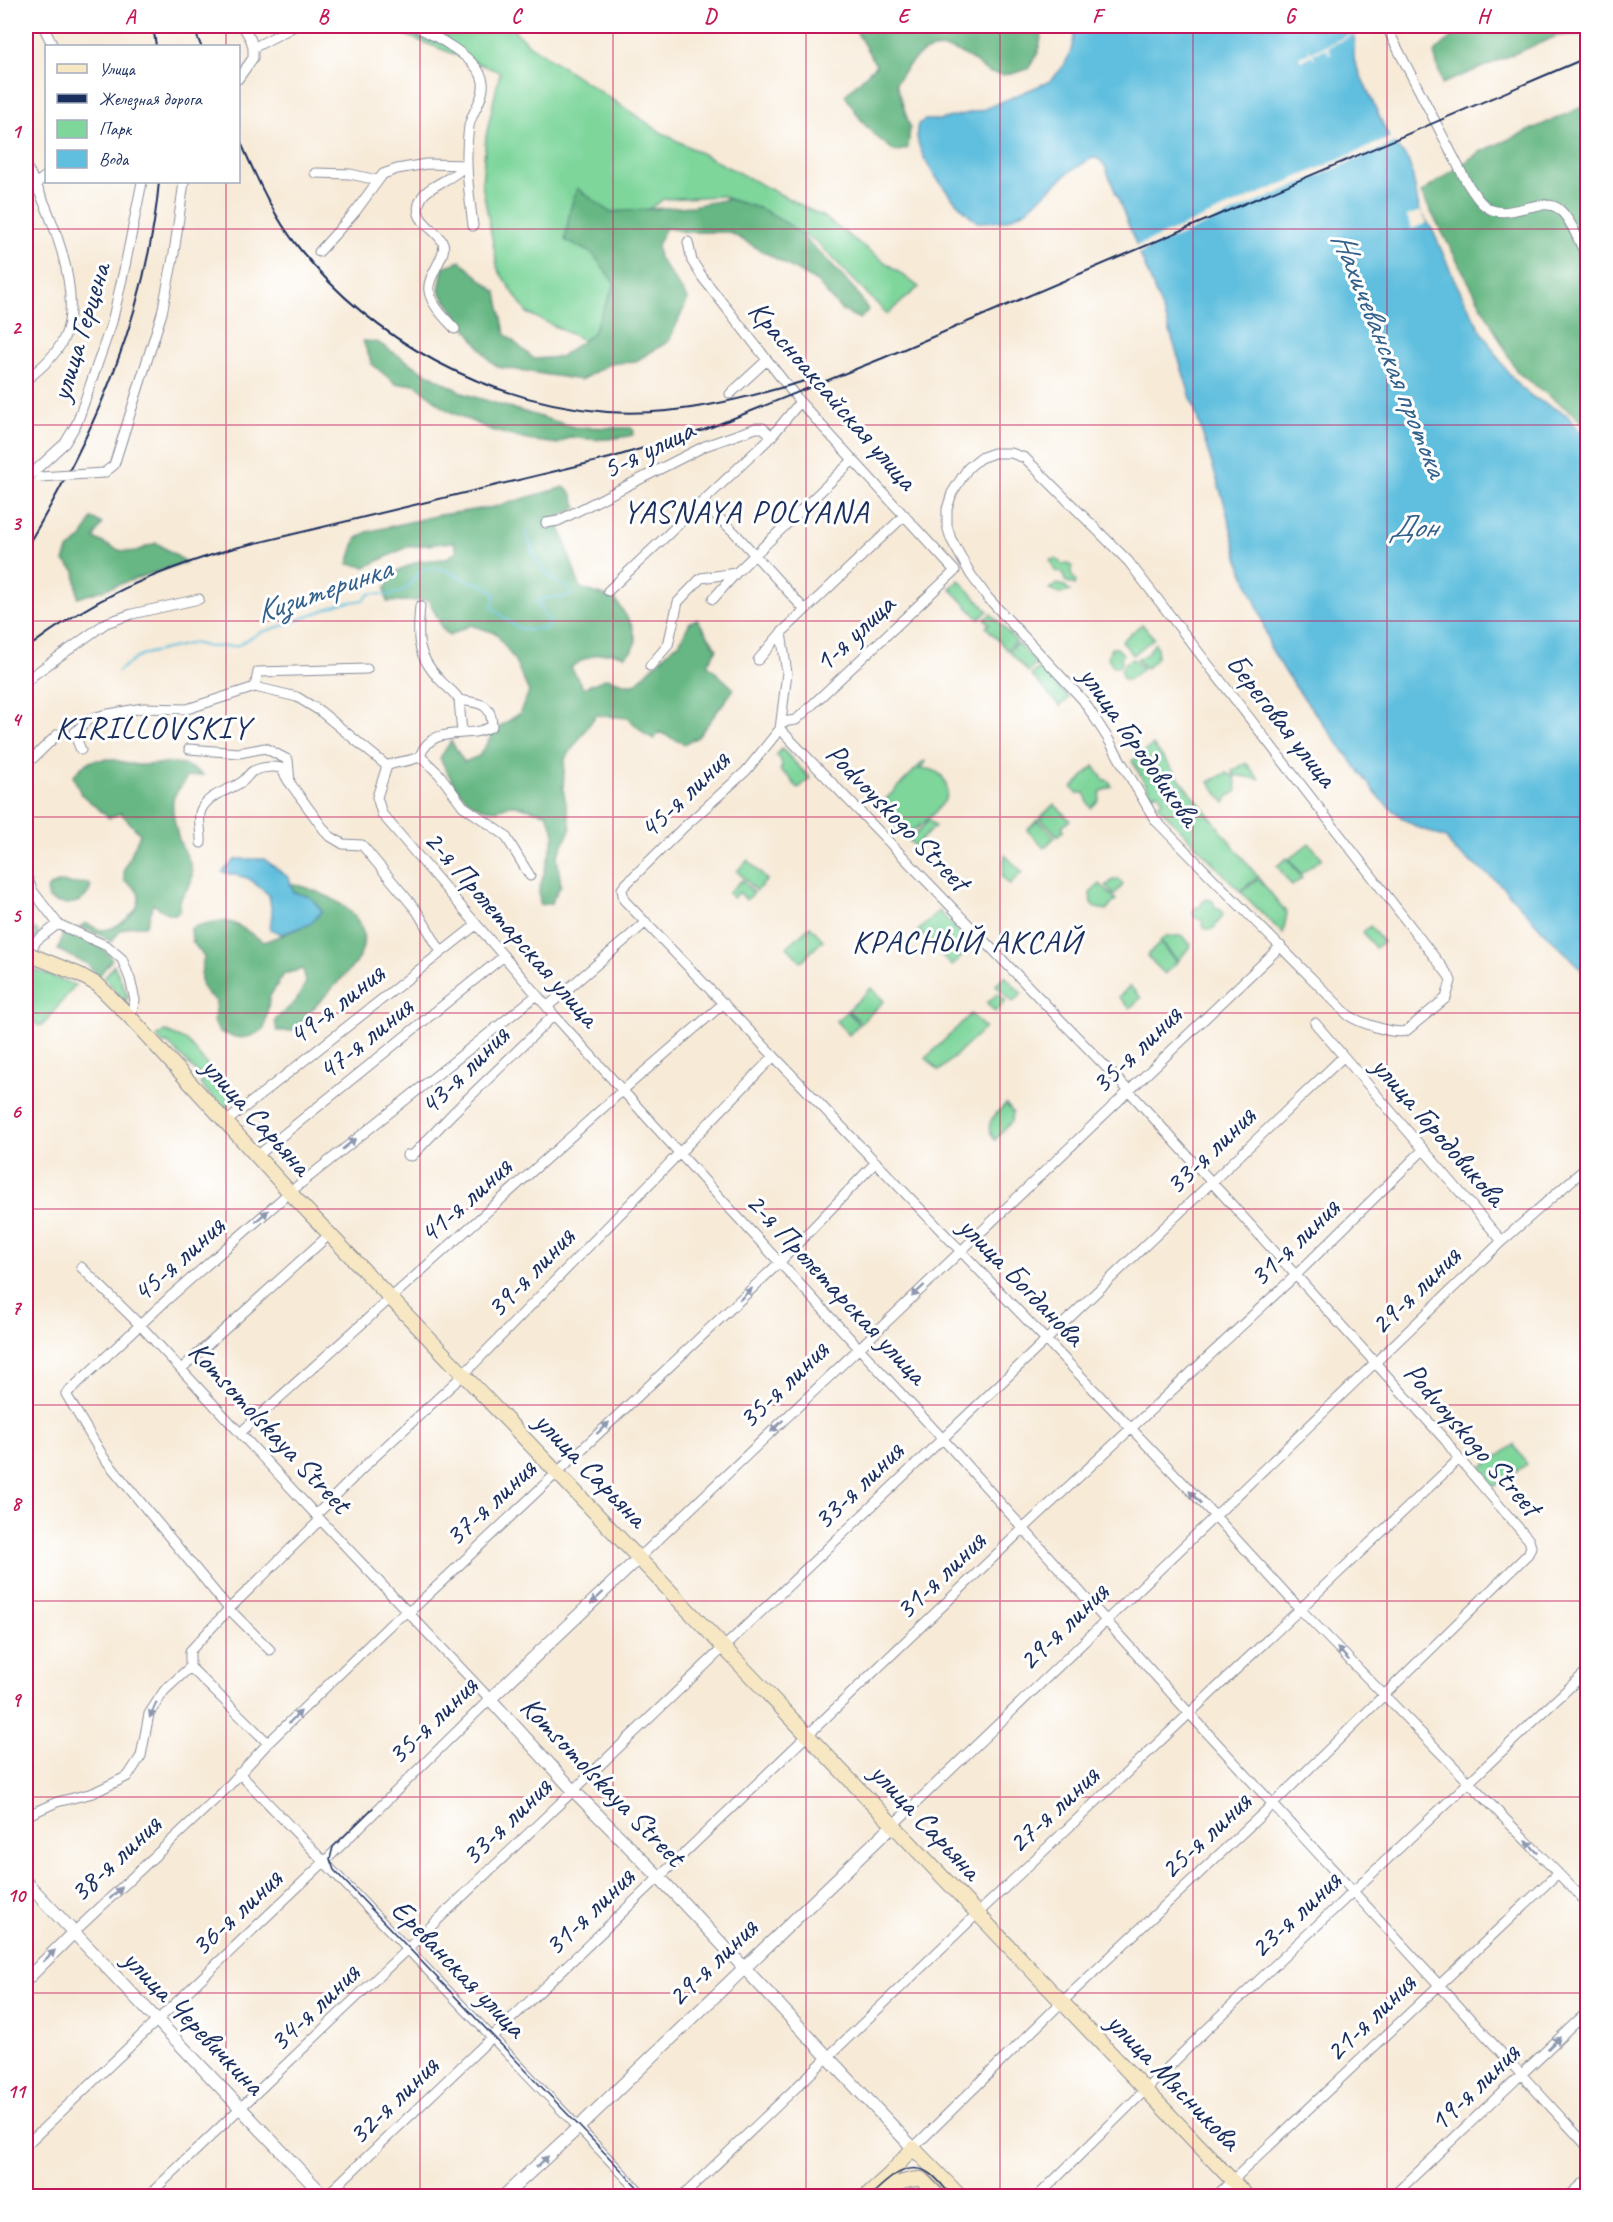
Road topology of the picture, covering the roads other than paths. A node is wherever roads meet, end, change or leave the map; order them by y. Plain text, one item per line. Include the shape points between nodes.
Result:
1 (43, 26) edge
2 (243, 26) edge
3 (294, 26) edge
4 (414, 26) edge
5 (1390, 34) dead end
6 (52, 45) edge
7 (253, 48) junction
8 (240, 77) edge
9 (466, 165) junction
10 (26, 166) edge
11 (315, 173) dead end
12 (45, 177) edge
13 (377, 180) junction
14 (142, 183) edge
15 (184, 183) edge
16 (34, 184) junction
17 (473, 226) dead end
18 (688, 242) dead end
19 (319, 252) dead end
20 (1587, 259) edge
21 (455, 329) dead end
22 (767, 360) junction
23 (26, 380) edge
24 (730, 394) dead end
25 (800, 402) junction
26 (772, 436) junction
27 (852, 461) junction
28 (27, 478) edge
29 (960, 478) joint
30 (703, 503) junction
31 (905, 515) junction
32 (546, 523) dead end
33 (754, 555) junction
34 (955, 571) joint
35 (736, 573) junction
36 (608, 591) dead end
37 (199, 599) dead end
38 (713, 599) dead end
39 (420, 606) dead end
40 (805, 610) junction
41 (781, 633) junction
42 (758, 660) dead end
43 (650, 666) dead end
44 (367, 669) dead end
45 (26, 683) edge
46 (255, 687) junction
47 (459, 700) junction
48 (781, 725) junction
49 (462, 732) junction
50 (58, 734) dead end
51 (189, 749) dead end
52 (81, 750) dead end
53 (420, 756) junction
54 (26, 765) edge
55 (387, 766) junction
56 (290, 783) junction
57 (201, 843) dead end
58 (26, 874) edge
59 (530, 876) dead end
60 (624, 900) joint
61 (646, 922) junction
62 (58, 924) junction
63 (476, 925) junction
64 (1281, 946) junction
65 (441, 952) junction
66 (26, 953) edge
67 (504, 956) junction
68 (26, 963) edge
69 (537, 994) junction
70 (724, 1004) junction
71 (548, 1006) junction
72 (554, 1015) junction
73 (1348, 1015) joint
74 (130, 1017) junction
75 (1315, 1023) dead end
76 (774, 1056) junction
77 (1343, 1056) junction
78 (623, 1090) junction
79 (1129, 1090) junction
80 (226, 1122) junction
81 (1423, 1150) junction
82 (680, 1152) junction
83 (407, 1155) dead end
84 (257, 1156) junction
85 (876, 1162) junction
86 (1587, 1166) edge
87 (1211, 1182) junction
88 (290, 1192) junction
89 (330, 1234) junction
90 (1502, 1241) junction
91 (961, 1251) junction
92 (779, 1263) junction
93 (81, 1267) dead end
94 (1296, 1275) junction
95 (392, 1298) junction
96 (140, 1325) junction
97 (1045, 1340) junction
98 (858, 1347) junction
99 (1375, 1364) junction
100 (181, 1369) junction
101 (463, 1375) junction
102 (1130, 1429) junction
103 (240, 1433) junction
104 (942, 1438) junction
105 (1459, 1459) junction
106 (556, 1472) junction
107 (1215, 1516) junction
108 (318, 1518) junction
109 (1024, 1528) junction
110 (1528, 1554) joint
111 (639, 1558) junction
112 (230, 1608) junction
113 (1300, 1609) junction
114 (408, 1612) junction
115 (1106, 1620) junction
116 (724, 1646) junction
117 (270, 1650) dead end
118 (190, 1667) junction
119 (1587, 1670) edge
120 (1384, 1696) junction
121 (490, 1699) junction
122 (1189, 1713) junction
123 (808, 1735) junction
124 (268, 1743) junction
125 (239, 1773) junction
126 (1470, 1783) junction
127 (573, 1790) junction
128 (1273, 1804) junction
129 (26, 1816) edge
130 (893, 1825) junction
131 (324, 1862) junction
132 (1558, 1873) junction
133 (659, 1877) junction
134 (26, 1882) edge
135 (1354, 1891) junction
136 (1587, 1904) edge
137 (977, 1914) junction
138 (74, 1933) junction
139 (408, 1950) junction
140 (743, 1967) junction
141 (26, 1980) edge
142 (1438, 1984) junction
143 (1062, 2002) junction
144 (1587, 2011) edge
145 (157, 2020) junction
146 (493, 2038) junction
147 (828, 2059) junction
148 (1521, 2075) junction
149 (1145, 2090) junction
150 (242, 2109) junction
151 (579, 2127) junction
152 (26, 2145) edge
153 (1587, 2147) edge
154 (913, 2148) junction
155 (921, 2179) junction
156 (1587, 2179) edge
157 (1232, 2181) junction
158 (148, 2196) edge
159 (325, 2196) edge
160 (504, 2196) edge
161 (644, 2196) edge
162 (683, 2196) edge
163 (866, 2196) edge
164 (880, 2196) edge
165 (938, 2196) edge
166 (960, 2196) edge
167 (1038, 2196) edge
168 (1216, 2196) edge
169 (1247, 2196) edge
170 (1393, 2196) edge
171 (1569, 2196) edge

1 - 6 street
2 - 7 street
3 - 7 street
4 - 9 street via 462,54 483,82 469,126
5 - 20 street via 1478,198 1490,210 1507,213 1538,205 1559,208
7 - 8 street via 253,58
9 - 13 street via 426,164 398,169
9 - 17 street
9 - 21 street via 428,191 419,205 422,223 443,243 444,250 429,282 431,298
10 - 16 street
11 - 13 street
12 - 16 street
13 - 19 street
14 - 28 street, улица Герцена via 112,322 77,423 65,443
15 - 28 street, bridge via 162,313 114,465 104,473
16 - 23 street via 55,229 71,290 71,313 63,340 39,371
18 - 22 street, Красноаксайская улица via 692,261 703,278
22 - 24 street
22 - 25 street, Красноаксайская улица
25 - 26 street
25 - 27 street, Красноаксайская улица
26 - 30 street
26 - 32 street, 5-я улица via 763,428 756,428 705,446 558,521
27 - 31 street, Красноаксайская улица
27 - 33 street
29 - 64 street, улица Городовикова via 947,509 947,526 971,575 1083,700 1155,820
29 - 73 street, Береговая улица via 981,458 994,453 1025,458 1128,561 1450,978 1446,998 1402,1033
30 - 33 street
30 - 36 street
31 - 34 street, Красноаксайская улица
31 - 40 street
33 - 35 street
33 - 40 street
34 - 48 street, 1-я улица via 796,720
35 - 38 street
35 - 43 street via 701,578 678,602 668,645
37 - 45 street via 106,623
39 - 47 street via 417,633 428,666
40 - 41 street
41 - 42 street
41 - 48 street via 787,673
44 - 46 street via 258,672
46 - 52 street via 187,709 143,708 90,719 74,734
46 - 55 street via 305,701
47 - 49 street
47 - 49 street via 480,703 492,719 492,726 483,731
48 - 60 street, 45-я линия via 746,771 625,885
48 - 79 street, Podvoyskogo Street
49 - 53 street via 432,739 424,745
50 - 54 street
51 - 56 street via 239,753 265,747 288,760
53 - 55 street via 410,763
53 - 59 street via 463,806 505,835
55 - 63 street, 2-я Пролетарская улица via 377,797 382,814
56 - 57 street via 281,768 271,766 251,772 244,781 218,794 200,814
56 - 65 street via 328,835 343,844 362,845 417,911
58 - 62 street via 32,890
60 - 61 street, улица Богданова
61 - 70 street, улица Богданова
61 - 71 street
62 - 68 street via 36,941
62 - 74 street via 107,946 122,959 135,1000
63 - 65 street, 49-я линия
63 - 67 street, 2-я Пролетарская улица
64 - 73 street, улица Городовикова
64 - 79 street, 35-я линия
65 - 80 street, 49-я линия
66 - 74 main road, улица Сарьяна, bridge via 98,985
67 - 69 street, 2-я Пролетарская улица
67 - 84 street, 47-я линия
69 - 71 street, 2-я Пролетарская улица
88 -> 69 street, 45-я линия
70 - 76 street, улица Богданова
70 - 78 street, 41-я линия
71 - 72 street, 2-я Пролетарская улица
72 - 78 street, 2-я Пролетарская улица
72 - 83 street, 43-я линия via 412,1156
74 - 80 main road, улица Сарьяна
75 - 77 street, улица Городовикова
76 - 82 street, 39-я линия
76 - 85 street, улица Богданова
77 - 81 street, улица Городовикова
77 - 87 street, 33-я линия
78 - 82 street, 2-я Пролетарская улица
78 - 95 street, 41-я линия
79 - 87 street, Podvoyskogo Street
79 - 91 street, 35-я линия
80 - 84 main road, улица Сарьяна
81 - 90 street, улица Городовикова
81 - 94 street, 31-я линия
82 - 92 street, 2-я Пролетарская улица
82 - 101 street, 39-я линия
84 - 88 main road, улица Сарьяна
85 - 91 street, улица Богданова
85 - 92 street, 37-я линия
86 - 90 street, 29-я линия
87 - 94 street, Podvoyskogo Street
87 - 97 street, 33-я линия
88 - 89 main road, улица Сарьяна
96 -> 88 street, 45-я линия
89 - 95 main road, улица Сарьяна
89 - 100 street
90 - 99 street, 29-я линия
91 - 97 street, улица Богданова
91 -> 98 street, 35-я линия
92 - 98 street, 2-я Пролетарская улица
106 -> 92 street, 37-я линия
93 - 96 street, Komsomolskaya Street
94 - 99 street, Podvoyskogo Street
94 - 102 street, 31-я линия
95 - 101 main road, улица Сарьяна
95 - 103 street, 41-я линия
96 - 100 street, Komsomolskaya Street
96 - 112 street, 45-я линия via 66,1394 104,1458
97 - 102 street, улица Богданова
97 - 104 street, 33-я линия
98 - 104 street, 2-я Пролетарская улица
98 -> 111 street, 35-я линия
99 - 105 street, Podvoyskogo Street
99 - 107 street, 29-я линия
100 - 103 street, Komsomolskaya Street
101 - 106 main road, улица Сарьяна
101 - 108 street, 39-я линия via 375,1456
107 -> 102 street, улица Богданова
102 - 109 street, 31-я линия
103 - 108 street, Komsomolskaya Street
104 - 109 street, 2-я Пролетарская улица
104 - 116 street, 33-я линия
105 - 110 street, Podvoyskogo Street via 1529,1540
105 - 113 street, 27-я линия
106 - 111 main road, улица Сарьяна
106 - 114 street, 37-я линия
107 - 113 street, улица Богданова
107 - 115 street, 29-я линия
108 - 112 street, 39-я линия
108 - 114 street, Komsomolskaya Street
109 - 115 street, 2-я Пролетарская улица
109 - 123 street, 31-я линия
110 - 120 street, 25-я линия
111 - 116 main road, улица Сарьяна
111 -> 121 street, 35-я линия
112 - 117 street
112 - 118 street, 39-я линия via 190,1651
120 -> 113 street, улица Богданова
113 - 122 street, 27-я линия
114 - 121 street, Komsomolskaya Street
124 -> 114 street, 37-я линия
115 - 122 street, 2-я Пролетарская улица
115 - 130 street, 29-я линия
116 - 123 main road, улица Сарьяна
116 - 127 street, 33-я линия
118 - 124 street
118 -> 129 street via 164,1691 149,1714 141,1756 128,1776 93,1793 57,1802
119 - 126 street, 23-я линия
120 - 126 street, улица Богданова
120 - 128 street, 25-я линия
121 - 127 street, Komsomolskaya Street
121 - 131 street, 35-я линия
122 - 128 street, 2-я Пролетарская улица
122 - 137 street, 27-я линия
123 - 130 main road, улица Сарьяна
123 - 133 street, 31-я линия
124 - 125 street, 37-я линия
125 - 131 street, Ереванская улица
138 -> 125 street, 38-я линия via 224,1792
132 -> 126 street, улица Богданова
126 - 135 street, 23-я линия
127 - 133 street, Komsomolskaya Street
127 - 139 street, 33-я линия
128 - 135 street, 2-я Пролетарская улица
128 - 143 street, 25-я линия
130 - 137 main road, улица Сарьяна
130 - 140 street, 29-я линия
131 - 139 street, Ереванская улица
131 - 145 street, 36-я линия
132 - 136 street, улица Богданова
132 - 142 street, 21-я линия
133 - 140 street, Komsomolskaya Street
133 - 146 street, 31-я линия
134 - 138 street, улица Черевичкина
135 - 142 street, 2-я Пролетарская улица
135 - 149 street, 23-я линия
137 - 143 main road, улица Сарьяна
137 - 147 street, 27-я линия
141 -> 138 street, 38-я линия
138 - 145 street, улица Черевичкина
139 - 146 street, Ереванская улица
139 - 150 street, 34-я линия
140 - 147 street, Komsomolskaya Street
140 - 151 street, 29-я линия
142 - 148 street, 2-я Пролетарская улица
142 - 157 street, 21-я линия
143 - 149 main road, улица Мясникова
143 - 154 street, 25-я линия
148 -> 144 street, 19-я линия
145 - 150 street, улица Черевичкина
145 - 152 street, 36-я линия
146 - 151 street, Ереванская улица
146 - 159 street, 32-я линия
147 - 154 street, Komsomolskaya Street
147 - 162 street, 27-я линия
148 - 153 street, 2-я Пролетарская улица
148 - 170 street, 19-я линия
149 - 157 main road, улица Мясникова
149 - 167 street, 23-я линия
150 - 158 street, 34-я линия
150 - 159 street, улица Черевичкина
160 -> 151 street, 29-я линия
151 - 161 street, Ереванская улица
154 - 155 main road via 921,2165
154 - 163 main road
154 - 166 main road
155 - 164 main road via 908,2179
155 - 165 main road
156 - 171 street
157 - 168 street, 21-я линия
157 - 169 main road, улица Мясникова

